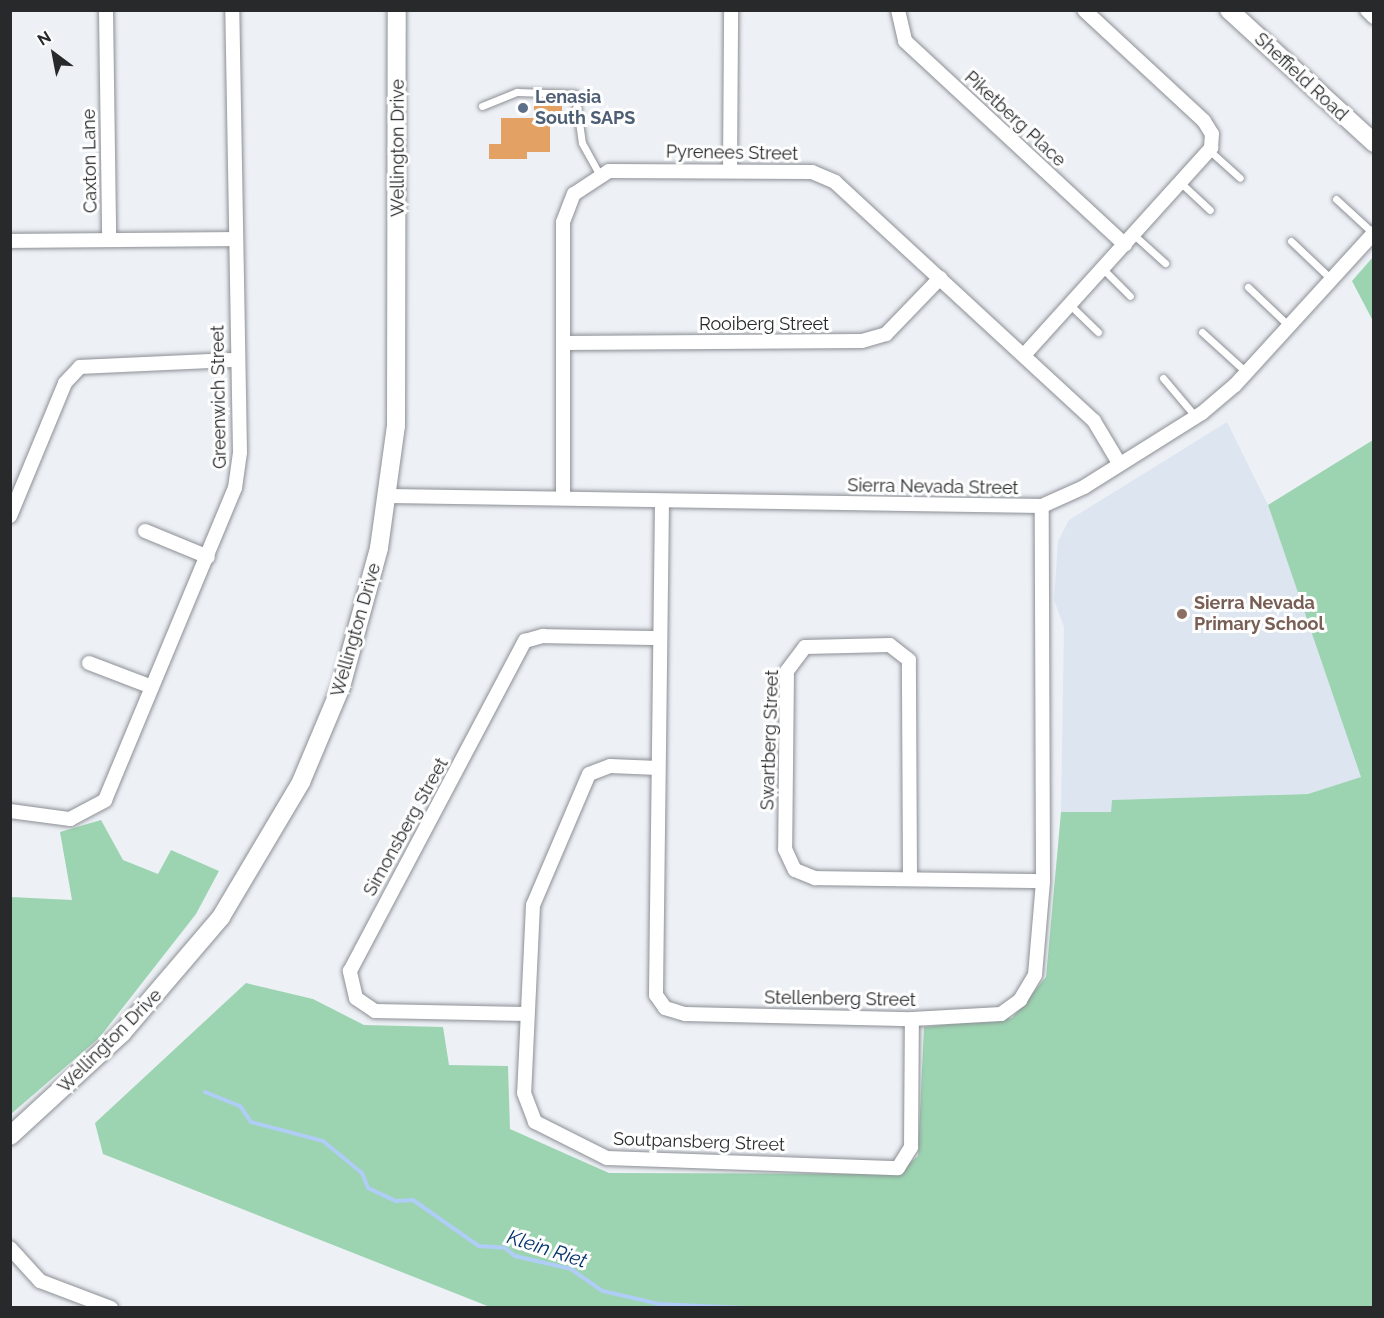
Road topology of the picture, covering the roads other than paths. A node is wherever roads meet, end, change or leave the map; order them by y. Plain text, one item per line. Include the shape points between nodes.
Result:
1 (106, 10) edge
2 (232, 10) edge
3 (397, 10) edge
4 (731, 10) edge
5 (898, 10) edge
6 (1084, 10) edge
7 (1229, 10) edge
8 (1367, 10) edge
9 (1374, 17) edge
10 (482, 106) dead end
11 (1374, 143) edge
12 (1210, 151) junction
13 (730, 170) junction
14 (599, 174) junction
15 (1240, 178) dead end
16 (1182, 184) junction
17 (1336, 200) dead end
18 (1210, 210) dead end
19 (1373, 233) edge
20 (235, 238) junction
21 (109, 239) junction
22 (1129, 240) junction
23 (10, 241) edge
24 (1291, 241) dead end
25 (1165, 263) dead end
26 (1103, 269) junction
27 (940, 278) junction
28 (1331, 279) junction
29 (1248, 287) dead end
30 (1130, 296) dead end
31 (1070, 305) junction
32 (1289, 326) junction
33 (1098, 332) dead end
34 (1202, 332) dead end
35 (563, 343) junction
36 (1025, 354) junction
37 (236, 360) junction
38 (1246, 372) junction
39 (1162, 378) dead end
40 (1196, 417) junction
41 (1119, 464) junction
42 (390, 496) junction
43 (563, 498) junction
44 (662, 502) junction
45 (1042, 506) junction
46 (10, 516) edge
47 (145, 531) dead end
48 (208, 557) junction
49 (658, 638) junction
50 (89, 663) dead end
51 (152, 687) junction
52 (658, 768) junction
53 (10, 811) edge
54 (910, 878) junction
55 (1043, 881) junction
56 (525, 1014) junction
57 (912, 1019) junction
58 (10, 1136) edge
59 (10, 1248) edge
60 (111, 1308) edge

1 - 21 street, Caxton Lane
2 - 20 street, Greenwich Street
3 - 42 street, Wellington Drive via 398,375
4 - 13 street
5 - 22 street, Piketberg Place via 905,40
6 - 12 street via 1204,121 1212,134
7 - 11 street, Sheffield Road
8 - 9 street
10 - 14 lane via 517,92 575,94 582,143
12 - 15 lane
12 - 16 street
13 - 14 street, Pyrenees Street
13 - 27 street, Pyrenees Street via 812,172 827,178
14 - 35 street via 566,207
16 - 18 lane
16 - 22 street
17 - 19 lane
19 - 28 street, Sierra Nevada Street
20 - 21 street
20 - 37 street, Greenwich Street
21 - 23 street
22 - 25 lane
22 - 26 street
24 - 28 lane
26 - 30 lane
26 - 31 street
27 - 35 street, Rooiberg Street via 886,334 862,341
27 - 36 street, Pyrenees Street
28 - 32 street, Sierra Nevada Street
29 - 32 lane
31 - 33 lane
31 - 36 street
32 - 38 street, Sierra Nevada Street
34 - 38 lane
35 - 43 street
36 - 41 street, Pyrenees Street via 1103,429
37 - 46 street via 80,367 65,382
37 - 48 street, Greenwich Street via 239,472
38 - 40 street, Sierra Nevada Street
39 - 40 lane
40 - 41 street, Sierra Nevada Street
41 - 45 street, Sierra Nevada Street
42 - 43 street, Sierra Nevada Street
42 - 58 street, Wellington Drive via 371,587 341,687 305,773 264,851 221,917 147,1007
43 - 44 street, Sierra Nevada Street
44 - 45 street, Sierra Nevada Street
44 - 49 street, Stellenberg Street
45 - 55 street, Stellenberg Street
47 - 48 street
48 - 51 street, Greenwich Street
49 - 52 street, Stellenberg Street
49 - 56 street, Simonsberg Street via 543,636 525,641 350,971 356,998 375,1011
50 - 51 street
51 - 53 street, Greenwich Street via 105,800 70,819
52 - 56 street, Soutpansberg Street via 599,768 582,785 529,917
52 - 57 street, Stellenberg Street via 653,975 665,1008 684,1014
54 - 54 street, Swartberg Street via 909,660 890,645 805,647 787,671 786,855 795,870 815,878
54 - 55 street, Swartberg Street
55 - 57 street, Stellenberg Street via 1035,975 1020,1000 994,1016
56 - 57 street, Soutpansberg Street via 529,1113 543,1129 593,1154 872,1170 898,1168 910,1153
59 - 60 street via 40,1281

